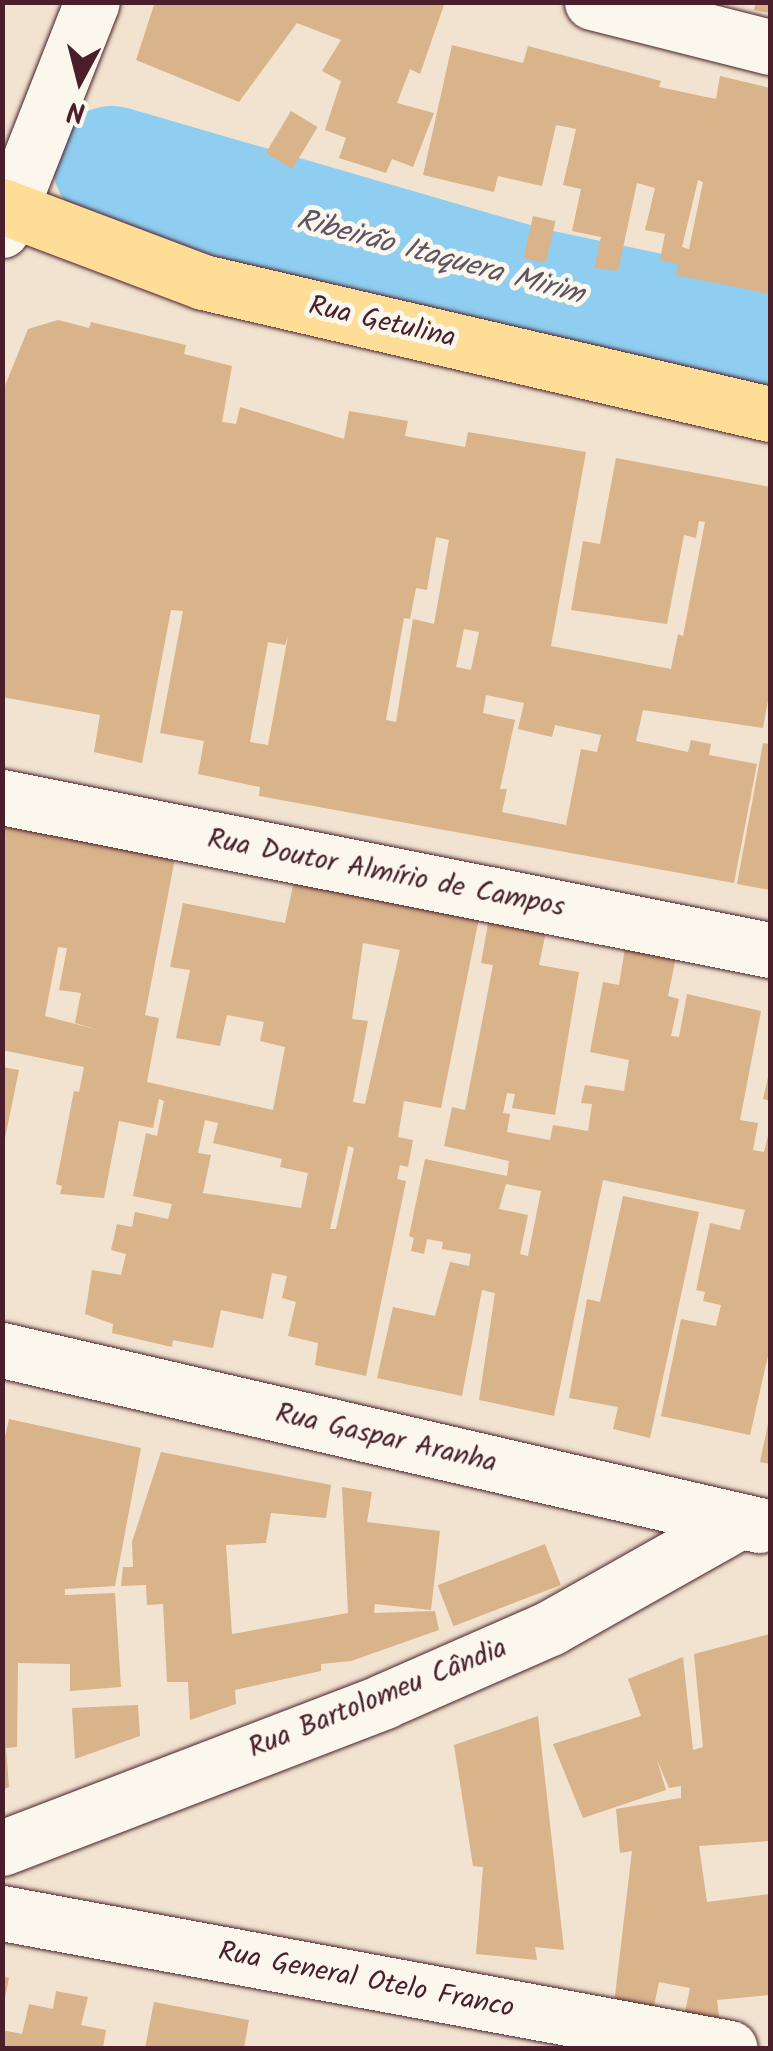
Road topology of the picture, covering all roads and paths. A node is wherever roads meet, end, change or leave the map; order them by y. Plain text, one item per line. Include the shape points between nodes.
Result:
1 (92, 2) edge
2 (592, 2) edge
3 (770, 47) edge
4 (5, 215) edge
5 (770, 414) edge
6 (2, 798) edge
7 (770, 950) edge
8 (2, 1350) edge
9 (755, 1524) edge
10 (2, 1848) edge
11 (2, 1913) edge
12 (730, 2048) edge

1 - 4 street
2 - 3 street
4 - 5 main road, Rua Getulina via 204,282
6 - 7 street, Rua Doutor Almírio de Campos
8 - 9 street, Rua Gaspar Aranha
9 - 10 street, Rua Bartolomeu Cândia via 550,1628 401,1694
11 - 12 street, Rua General Otelo Franco

